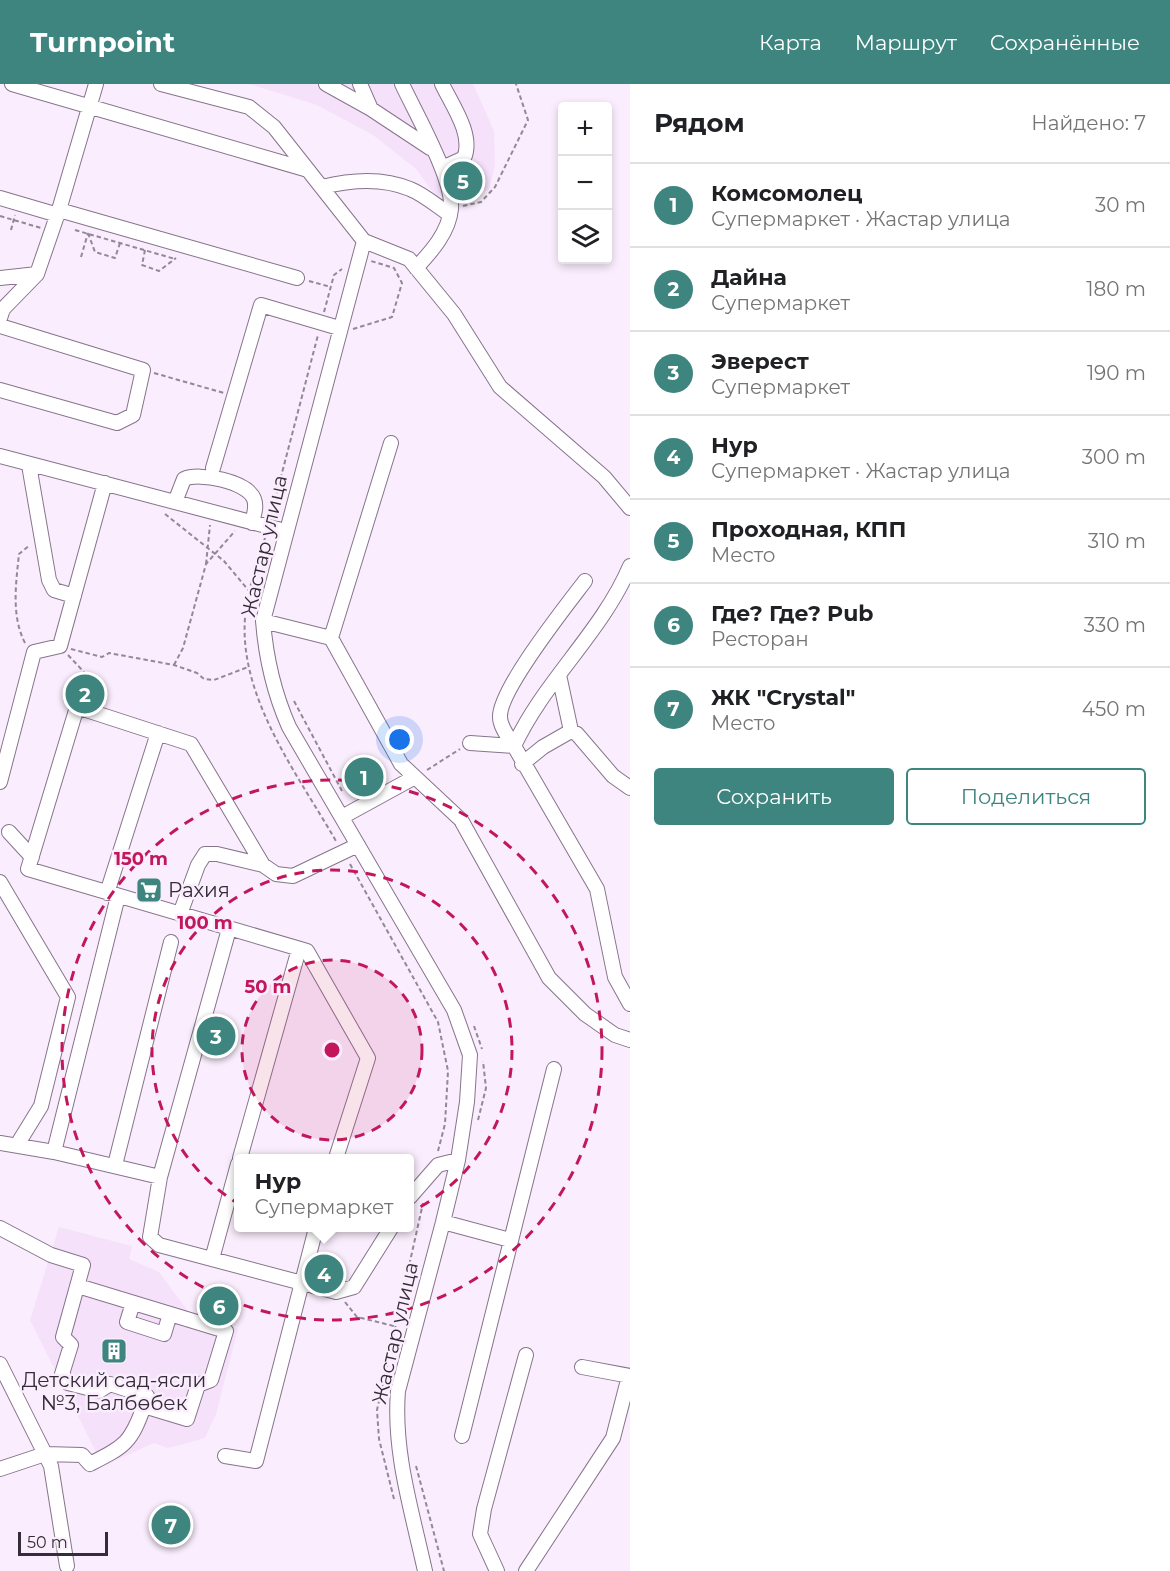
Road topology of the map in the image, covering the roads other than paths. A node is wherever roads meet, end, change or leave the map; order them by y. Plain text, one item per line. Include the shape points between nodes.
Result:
1 (12, 84) edge
2 (96, 84) edge
3 (161, 84) edge
4 (326, 84) edge
5 (360, 84) edge
6 (402, 84) edge
7 (442, 84) edge
8 (90, 105) junction
9 (371, 109) junction
10 (432, 149) junction
11 (442, 168) junction
12 (308, 170) junction
13 (322, 187) junction
14 (0, 198) edge
15 (450, 211) junction
16 (58, 212) junction
17 (364, 241) junction
18 (416, 268) junction
19 (37, 274) junction
20 (0, 278) edge
21 (297, 278) road end
22 (0, 318) edge
23 (0, 326) edge
24 (339, 328) junction
25 (0, 390) edge
26 (391, 443) dead end
27 (0, 456) edge
28 (29, 465) junction
29 (213, 468) dead end
30 (105, 483) junction
31 (175, 502) junction
32 (630, 508) edge
33 (249, 522) junction
34 (285, 531) junction
35 (630, 566) edge
36 (585, 581) dead end
37 (74, 596) junction
38 (263, 621) junction
39 (331, 638) junction
40 (559, 675) junction
41 (571, 731) junction
42 (158, 733) junction
43 (470, 743) road end
44 (514, 746) junction
45 (522, 764) junction
46 (613, 776) junction
47 (630, 776) edge
48 (415, 777) junction
49 (0, 782) edge
50 (630, 788) edge
51 (342, 817) junction
52 (9, 832) dead end
53 (358, 845) junction
54 (32, 857) junction
55 (263, 865) junction
56 (0, 882) edge
57 (113, 894) junction
58 (180, 914) junction
59 (229, 928) junction
60 (171, 942) dead end
61 (299, 949) junction
62 (630, 1004) edge
63 (630, 1040) edge
64 (554, 1069) dead end
65 (0, 1143) edge
66 (17, 1144) junction
67 (54, 1152) junction
68 (241, 1154) edge
69 (337, 1154) edge
70 (458, 1160) junction
71 (115, 1165) junction
72 (160, 1177) junction
73 (234, 1179) edge
74 (414, 1192) edge
75 (443, 1222) junction
76 (1, 1232) edge
77 (315, 1232) edge
78 (388, 1232) edge
79 (510, 1240) junction
80 (212, 1259) junction
81 (300, 1282) junction
82 (78, 1286) junction
83 (133, 1303) junction
84 (170, 1314) junction
85 (526, 1355) dead end
86 (0, 1364) edge
87 (582, 1366) dead end
88 (630, 1376) edge
89 (144, 1407) junction
90 (462, 1436) dead end
91 (45, 1454) junction
92 (225, 1456) dead end
93 (0, 1469) edge
94 (67, 1566) dead end
95 (425, 1571) edge
96 (496, 1571) edge
97 (526, 1571) edge

1 - 8 street
2 - 8 street
3 - 12 street via 249,107 274,127
4 - 9 street
5 - 9 street
6 - 10 street
7 - 11 street via 466,135 468,148 464,158
8 - 12 street
8 - 16 street
9 - 10 street
10 - 11 street
11 - 15 street
12 - 13 street
13 - 15 street via 374,181 410,189
13 - 17 street
14 - 16 street
15 - 18 street via 436,246
16 - 19 street
16 - 21 street
17 - 18 street via 409,259
17 - 24 street, Жастар улица
18 - 32 street via 454,314 500,387 604,477
19 - 20 street
19 - 22 street via 3,309
23 - 25 street via 143,370 132,415 117,423
24 - 29 street via 261,305
24 - 34 street, Жастар улица
26 - 39 street
27 - 28 street
28 - 30 street
28 - 37 street via 49,580 54,590
30 - 31 street
30 - 37 street
31 - 33 street
31 - 33 street via 184,479 194,474 216,479 242,487 254,496 256,507
33 - 34 street
34 - 38 street, Жастар улица
35 - 40 street via 618,595
36 - 44 street via 521,667 502,707 501,725
37 - 49 street via 60,646 34,652
38 - 39 street
38 - 51 street, Жастар улица via 266,657 279,705
39 - 48 street via 401,764
40 - 41 street
40 - 44 street
41 - 45 street
41 - 46 street
42 - 54 street via 77,707
42 - 55 street via 191,744
42 - 57 street
43 - 44 street
44 - 45 street
45 - 62 street via 597,889 615,977
46 - 47 street
46 - 50 street
48 - 51 street
48 - 63 street via 460,819 549,978 585,1014 615,1035
51 - 53 street, Жастар улица
52 - 54 street
53 - 55 street via 293,876 276,874
53 - 70 street, Жастар улица via 454,1010 470,1055
54 - 57 street via 28,869
55 - 58 street via 205,854
56 - 66 street via 68,997 41,1106
57 - 58 street
57 - 67 street
58 - 59 street
59 - 61 street
59 - 72 street
60 - 71 street
61 - 68 street
61 - 69 street via 307,951 368,1058
64 - 79 street
65 - 66 street
66 - 67 street
67 - 71 street
70 - 74 street via 438,1165
70 - 75 street, Жастар улица
71 - 72 street
72 - 80 street via 150,1237 159,1245
73 - 80 street
75 - 79 street
75 - 95 street, Жастар улица via 398,1391 395,1424
76 - 82 street via 83,1265
77 - 81 street
78 - 81 street via 354,1287 336,1292
79 - 90 street
80 - 81 street
81 - 92 street via 256,1461
82 - 83 street
82 - 89 street via 63,1337 71,1345 62,1374 69,1383 99,1391 110,1384 147,1396
83 - 84 street
83 - 84 street via 127,1322 164,1334
84 - 89 street via 226,1331 211,1380 198,1385 187,1419
85 - 96 street via 480,1534
86 - 91 street
87 - 88 street
88 - 97 street via 613,1438
89 - 91 street via 135,1433 127,1442 90,1464 82,1455
91 - 93 street
91 - 94 street via 51,1466

